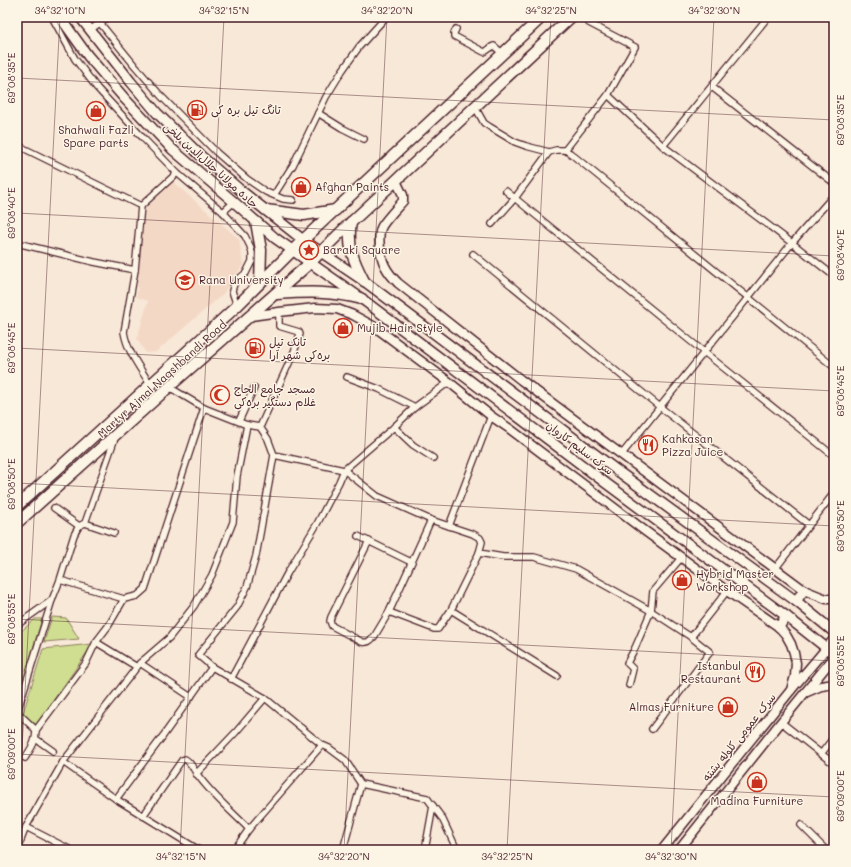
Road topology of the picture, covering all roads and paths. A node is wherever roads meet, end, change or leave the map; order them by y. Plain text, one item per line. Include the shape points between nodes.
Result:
1 (52, 17) edge
2 (60, 17) edge
3 (80, 17) edge
4 (97, 17) edge
5 (108, 17) edge
6 (386, 17) edge
7 (542, 17) edge
8 (571, 17) edge
9 (583, 17) edge
10 (768, 17) edge
11 (100, 23) junction
12 (456, 29) dead end
13 (90, 30) junction
14 (503, 54) junction
15 (712, 87) junction
16 (608, 95) junction
17 (475, 107) junction
18 (318, 113) junction
19 (364, 139) dead end
20 (17, 145) edge
21 (663, 146) junction
22 (565, 150) junction
23 (549, 152) junction
24 (177, 173) junction
25 (396, 181) junction
26 (834, 183) edge
27 (506, 191) dead end
28 (274, 195) junction
29 (834, 195) edge
30 (515, 198) junction
31 (293, 200) dead end
32 (234, 202) junction
33 (141, 206) junction
34 (266, 210) junction
35 (336, 210) junction
36 (223, 212) junction
37 (256, 222) junction
38 (351, 222) junction
39 (492, 224) dead end
40 (303, 240) junction
41 (792, 242) junction
42 (17, 243) edge
43 (292, 251) junction
44 (321, 252) junction
45 (473, 254) dead end
46 (310, 263) junction
47 (135, 270) junction
48 (834, 276) edge
49 (364, 281) junction
50 (260, 282) junction
51 (277, 294) junction
52 (748, 298) junction
53 (362, 299) junction
54 (237, 306) junction
55 (279, 312) junction
56 (251, 316) junction
57 (704, 352) junction
58 (834, 367) edge
59 (347, 377) dead end
60 (449, 382) junction
61 (150, 384) junction
62 (169, 388) junction
63 (254, 388) dead end
64 (415, 407) junction
65 (660, 407) junction
66 (204, 408) junction
67 (491, 416) junction
68 (240, 421) junction
69 (247, 424) junction
70 (260, 427) junction
71 (394, 427) junction
72 (116, 435) junction
73 (622, 454) junction
74 (274, 455) junction
75 (834, 456) edge
76 (433, 458) dead end
77 (344, 470) junction
78 (834, 492) edge
79 (828, 500) junction
80 (834, 504) edge
81 (17, 506) edge
82 (54, 508) dead end
83 (431, 520) junction
84 (17, 523) edge
85 (85, 523) junction
86 (809, 525) junction
87 (79, 526) junction
88 (449, 526) junction
89 (114, 533) dead end
90 (358, 536) dead end
91 (369, 541) junction
92 (479, 553) junction
93 (681, 558) junction
94 (412, 562) junction
95 (775, 569) junction
96 (60, 580) junction
97 (804, 590) junction
98 (727, 591) junction
99 (124, 599) junction
100 (834, 599) edge
101 (52, 600) junction
102 (796, 602) junction
103 (451, 610) junction
104 (651, 611) junction
105 (389, 612) junction
106 (786, 616) junction
107 (17, 626) edge
108 (779, 627) junction
109 (834, 632) edge
110 (691, 637) junction
111 (834, 639) edge
112 (96, 642) junction
113 (832, 653) edge
114 (139, 665) junction
115 (212, 667) junction
116 (557, 676) dead end
117 (231, 679) junction
118 (834, 684) edge
119 (629, 685) dead end
120 (791, 690) junction
121 (805, 693) junction
122 (191, 698) junction
123 (265, 698) junction
124 (17, 712) edge
125 (781, 722) junction
126 (652, 729) dead end
127 (36, 730) junction
128 (834, 737) edge
129 (36, 738) junction
130 (322, 745) junction
131 (53, 751) dead end
132 (821, 754) junction
133 (25, 758) dead end
134 (63, 762) junction
135 (834, 764) edge
136 (196, 774) junction
137 (360, 784) junction
138 (116, 799) junction
139 (433, 806) junction
140 (143, 816) junction
141 (800, 825) dead end
142 (26, 827) junction
143 (249, 829) junction
144 (17, 850) edge
145 (70, 850) edge
146 (199, 850) edge
147 (234, 850) edge
148 (343, 850) edge
149 (425, 850) edge
150 (457, 850) edge
151 (662, 850) edge
152 (679, 850) edge
153 (826, 850) edge

1 - 24 street via 75,59 97,88
2 - 32 main road, جاده مولانا جلال‌الدین بلخی via 88,56 172,149
3 - 13 main road, جاده مولانا جلال‌الدین بلخی
4 - 11 street
5 - 11 street
6 - 18 street via 342,71
7 - 14 highway, Martyr Ajmal Naqshbandi Road via 533,22
8 - 17 highway, Martyr Ajmal Naqshbandi Road
9 - 16 street via 589,23 635,47
10 - 15 street
11 - 13 street
11 - 28 street via 161,96 217,153 247,178
12 - 14 street via 454,36 484,52 494,46
13 - 34 main road, جاده مولانا جلال‌الدین بلخی via 157,113 201,156
14 - 35 highway, Martyr Ajmal Naqshbandi Road
15 - 21 street
15 - 26 street
16 - 21 street
16 - 22 street
17 - 23 street via 484,123 490,127 520,144
17 - 25 highway, Martyr Ajmal Naqshbandi Road
18 - 19 street
18 - 28 street via 293,165
20 - 33 street
21 - 41 street
22 - 23 street
22 - 52 street
23 - 30 street
24 - 33 street
24 - 36 street
25 - 38 highway, Martyr Ajmal Naqshbandi Road
25 - 73 street via 403,201 381,227 379,240 384,265 390,274 521,380
27 - 30 street
28 - 31 street
29 - 41 street
30 - 39 street
30 - 57 street
32 - 36 street
32 - 37 main road, جاده مولانا جلال‌الدین بلخی
33 - 47 street
34 - 35 highway via 304,215
34 - 40 main road, جاده مولانا جلال‌الدین بلخی
35 - 40 highway, Martyr Ajmal Naqshbandi Road
36 - 54 street via 245,236 252,254 252,261 246,273 235,282 232,290
37 - 43 main road, جاده مولانا جلال‌الدین بلخی
37 - 50 highway via 261,250
38 - 44 highway, Martyr Ajmal Naqshbandi Road
38 - 49 highway via 350,249
40 - 43 highway, Martyr Ajmal Naqshbandi Road
40 - 44 main road, جاده مولانا جلال‌الدین بلخی
41 - 48 street
41 - 52 street
42 - 47 street
43 - 46 main road, جاده مولانا جلال‌الدین بلخی
43 - 50 highway, Martyr Ajmal Naqshbandi Road
44 - 46 highway, Martyr Ajmal Naqshbandi Road
44 - 49 main road, جاده مولانا جلال‌الدین بلخی
45 - 65 street
46 - 51 highway, Martyr Ajmal Naqshbandi Road
46 - 53 main road, سرک سلیم کاروان
47 - 61 street via 124,332 125,341
49 - 102 main road, جاده مولانا جلال‌الدین بلخی
50 - 54 highway, Martyr Ajmal Naqshbandi Road
51 - 53 highway via 333,293
51 - 56 highway, Martyr Ajmal Naqshbandi Road
52 - 57 street
52 - 58 street
53 - 106 main road, سرک سلیم کاروان
54 - 61 highway, Martyr Ajmal Naqshbandi Road
55 - 56 street
55 - 60 street via 315,308 337,310 353,315 375,326
55 - 70 street via 279,326 300,334
56 - 62 highway, Martyr Ajmal Naqshbandi Road
57 - 65 street
57 - 75 street
59 - 64 street
60 - 64 street
60 - 67 street
61 - 81 highway, Martyr Ajmal Naqshbandi Road
62 - 66 street
62 - 72 highway, Martyr Ajmal Naqshbandi Road
63 - 68 street
64 - 71 street
65 - 73 street
65 - 86 street
66 - 68 street
66 - 99 street via 144,589 137,596
67 - 88 street
67 - 93 street
68 - 69 street
69 - 70 street
69 - 114 street via 237,476 232,522 212,575 194,606 169,638
70 - 74 street
71 - 76 street
71 - 77 street
72 - 84 highway, Martyr Ajmal Naqshbandi Road
72 - 85 street
73 - 95 street
74 - 77 street
74 - 115 street via 256,556 247,587 237,607 198,655
77 - 83 street via 377,496
77 - 117 street
78 - 79 street
79 - 80 street
79 - 86 street
82 - 87 street
83 - 88 street
83 - 94 street
85 - 87 street
85 - 89 street
86 - 95 street
87 - 96 street
88 - 92 street via 480,538 482,542
90 - 91 street
91 - 94 street
91 - 105 street via 330,622 332,626 367,643 374,637
92 - 103 street
92 - 104 street via 503,557 534,557 576,570
93 - 98 street
93 - 104 street via 653,592
94 - 105 street
95 - 97 street
96 - 99 street
96 - 101 street
97 - 100 street via 826,599
97 - 102 main road
98 - 108 street
98 - 110 street
99 - 112 street
101 - 107 street
101 - 124 street
102 - 109 main road, جاده مولانا جلال‌الدین بلخی
103 - 105 street via 438,629
103 - 116 street
104 - 110 street
104 - 119 street via 627,663 632,669
106 - 108 main road
106 - 113 main road, سرک سلیم کاروان
108 - 120 street via 791,644 796,663
110 - 126 street via 710,652
111 - 113 street, سرک عمومی کلوله پشته
112 - 114 street
112 - 127 street via 86,663
113 - 120 street, سرک عمومی کلوله پشته
113 - 121 street, سرک عمومی کلوله پشته
114 - 122 street
114 - 134 street
115 - 117 street
115 - 122 street
117 - 123 street
118 - 121 street
120 - 151 street, سرک عمومی کلوله پشته
121 - 125 street, سرک عمومی کلوله پشته
122 - 138 street
123 - 130 street
123 - 136 street
124 - 127 street
125 - 132 street
125 - 152 street, سرک عمومی کلوله پشته
127 - 129 street
128 - 132 street
129 - 131 street
129 - 133 street
130 - 137 street via 345,760
130 - 143 street
132 - 135 street
134 - 138 street
134 - 142 street
136 - 140 street via 189,760 182,760
136 - 143 street
137 - 139 street via 427,798
137 - 148 street
138 - 140 street
139 - 149 street
139 - 150 street via 442,818
140 - 146 street
141 - 153 street
142 - 144 street
142 - 145 street
143 - 147 street

